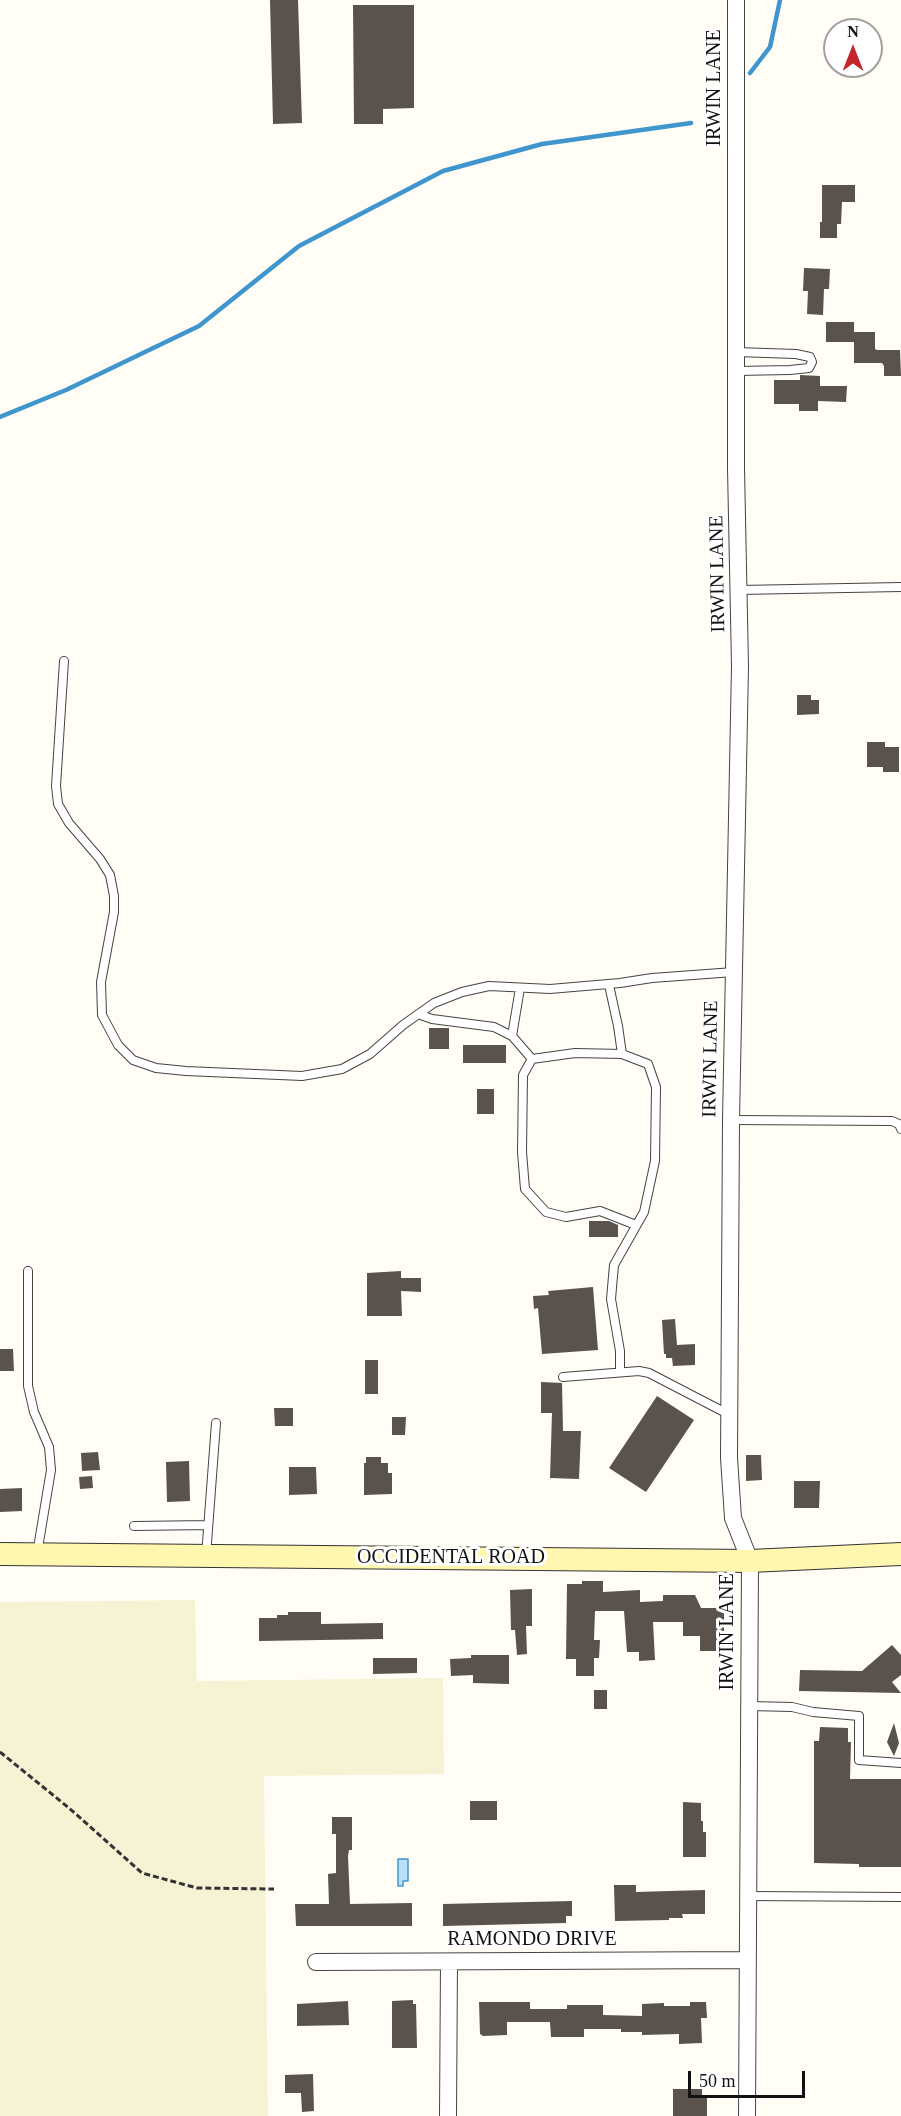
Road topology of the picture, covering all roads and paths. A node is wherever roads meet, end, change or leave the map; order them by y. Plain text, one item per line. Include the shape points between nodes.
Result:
1 (736, 0) edge
2 (736, 352) junction
3 (736, 371) junction
4 (901, 587) edge
5 (739, 590) junction
6 (64, 661) dead end
7 (734, 972) junction
8 (609, 985) junction
9 (520, 988) junction
10 (418, 1014) junction
11 (512, 1036) junction
12 (622, 1054) junction
13 (532, 1059) junction
14 (730, 1120) junction
15 (901, 1129) edge
16 (636, 1225) junction
17 (28, 1271) dead end
18 (621, 1372) junction
19 (562, 1377) dead end
20 (730, 1416) junction
21 (216, 1423) dead end
22 (134, 1526) dead end
23 (208, 1526) junction
24 (0, 1554) edge
25 (901, 1554) edge
26 (37, 1555) junction
27 (206, 1556) junction
28 (750, 1561) junction
29 (748, 1706) junction
30 (0, 1752) edge
31 (901, 1763) edge
32 (274, 1889) dead end
33 (748, 1896) junction
34 (901, 1897) edge
35 (748, 1960) junction
36 (316, 1962) dead end
37 (449, 1962) junction
38 (448, 2116) edge
39 (747, 2116) edge

1 - 2 street, IRWIN LANE
2 - 3 street, IRWIN LANE
2 - 3 lane via 796,354 810,357 812,362 809,368
3 - 5 street, IRWIN LANE
4 - 5 lane
5 - 7 street, IRWIN LANE
6 - 10 lane via 58,804 110,875 114,912 101,982 102,1015 118,1045 133,1060 156,1068 302,1076 342,1069 370,1054
7 - 8 lane
7 - 14 street, IRWIN LANE
8 - 9 lane
8 - 12 lane
9 - 10 lane via 489,987 462,992
9 - 11 lane
10 - 11 lane via 488,1025
11 - 13 lane
12 - 13 lane via 575,1053
12 - 16 lane via 648,1064 656,1087 655,1161 644,1212
13 - 16 lane via 523,1075 525,1190 546,1212 566,1217 600,1211
14 - 15 lane via 892,1121
14 - 20 street, IRWIN LANE
16 - 18 lane via 614,1265 611,1299
17 - 26 lane via 28,1386 49,1447 51,1470
18 - 19 lane
18 - 20 lane via 649,1373
20 - 28 street, IRWIN LANE via 733,1518
21 - 23 lane
22 - 23 lane
23 - 27 lane
24 - 26 street, OCCIDENTAL ROAD
25 - 28 street, OCCIDENTAL ROAD
26 - 27 street, OCCIDENTAL ROAD
27 - 28 street, OCCIDENTAL ROAD
28 - 29 street, IRWIN LANE
29 - 31 lane via 859,1716 859,1760
29 - 33 street, IRWIN LANE
30 - 32 path via 142,1873 197,1888
33 - 34 lane
33 - 35 street, IRWIN LANE
35 - 37 street, RAMONDO DRIVE
35 - 39 street, IRWIN LANE
36 - 37 street, RAMONDO DRIVE
37 - 38 street

